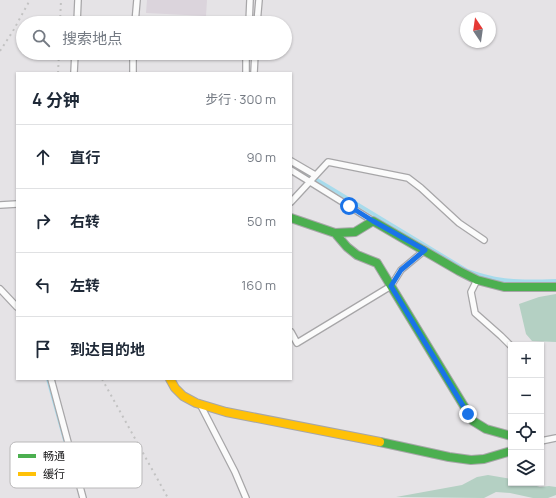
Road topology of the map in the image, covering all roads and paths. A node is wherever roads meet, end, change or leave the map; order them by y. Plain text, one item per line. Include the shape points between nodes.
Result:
1 (78, 0) edge
2 (137, 0) edge
3 (250, 0) edge
4 (258, 0) edge
5 (77, 16) edge
6 (136, 16) edge
7 (249, 16) edge
8 (257, 16) edge
9 (75, 60) edge
10 (133, 60) edge
11 (246, 60) edge
12 (255, 60) edge
13 (74, 72) edge
14 (133, 72) edge
15 (246, 72) edge
16 (254, 72) edge
17 (292, 162) edge
18 (292, 170) edge
19 (313, 178) junction
20 (292, 201) edge
21 (16, 204) edge
22 (0, 205) edge
23 (292, 218) edge
24 (373, 221) junction
25 (335, 233) junction
26 (484, 240) dead end
27 (425, 250) junction
28 (477, 280) junction
29 (391, 286) junction
30 (556, 287) edge
31 (0, 289) edge
32 (16, 306) edge
33 (292, 334) edge
34 (508, 343) edge
35 (51, 380) edge
36 (171, 380) edge
37 (200, 404) junction
38 (508, 435) edge
39 (556, 438) edge
40 (544, 440) edge
41 (68, 442) edge
42 (508, 452) edge
43 (80, 488) edge
44 (83, 498) edge
45 (246, 498) edge

1 - 5 street
2 - 6 street
3 - 7 street
4 - 8 street
9 - 13 street
10 - 14 street
11 - 15 street
12 - 16 street
17 - 19 street
18 - 19 street
19 - 20 street
19 - 24 street
19 - 26 street via 328,162 408,178 459,223
21 - 22 street
23 - 25 street
24 - 25 street via 355,232
24 - 27 street
25 - 29 street via 357,255 377,263
27 - 28 street
27 - 29 street via 401,270
28 - 30 street via 504,287
28 - 34 street via 471,292 475,313
29 - 33 street via 298,343
29 - 38 street via 473,421 486,429
31 - 32 street
35 - 41 street
36 - 37 street via 183,396
37 - 42 street via 226,412 449,457 484,460
37 - 45 street
39 - 40 street
43 - 44 street

